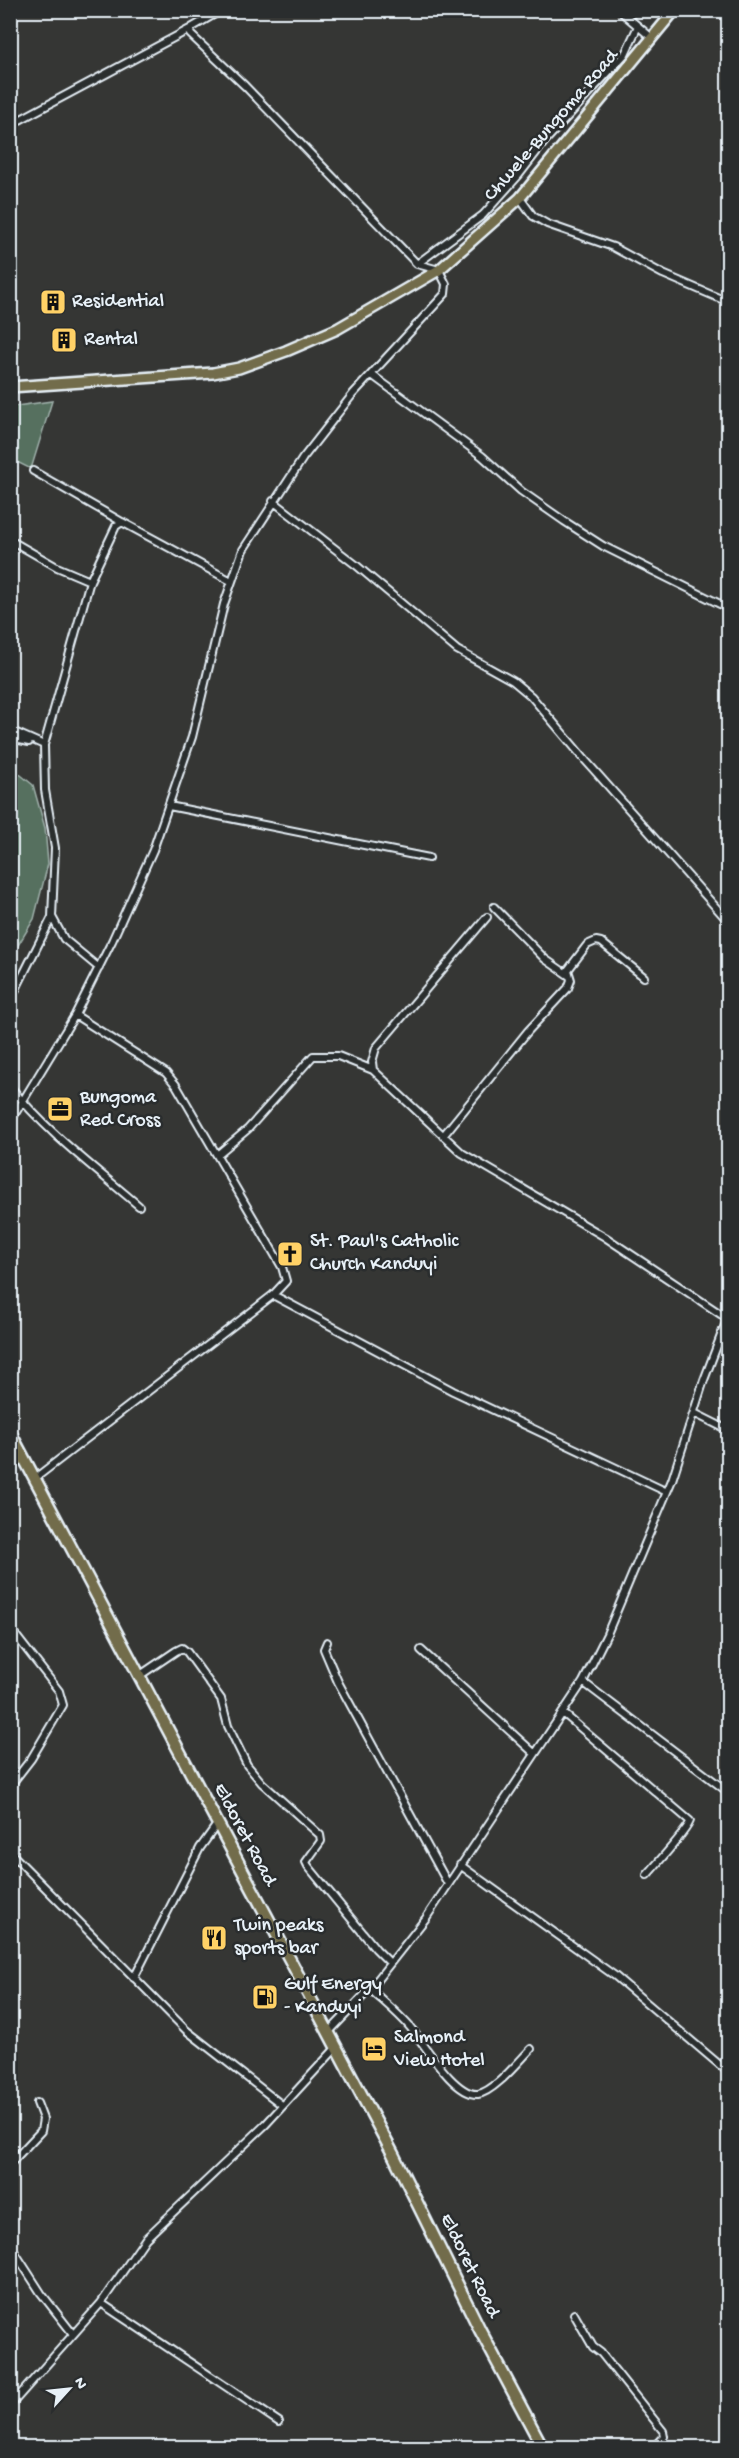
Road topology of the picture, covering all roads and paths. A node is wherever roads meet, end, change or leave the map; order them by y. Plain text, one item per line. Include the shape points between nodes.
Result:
1 (222, 10) edge
2 (619, 10) edge
3 (675, 10) edge
4 (638, 26) junction
5 (191, 28) junction
6 (652, 38) junction
7 (587, 93) junction
8 (598, 102) junction
9 (10, 125) edge
10 (520, 198) junction
11 (417, 264) junction
12 (439, 270) junction
13 (729, 302) edge
14 (372, 375) junction
15 (10, 387) edge
16 (33, 471) dead end
17 (273, 501) junction
18 (122, 522) junction
19 (10, 540) edge
20 (90, 581) junction
21 (231, 581) junction
22 (729, 608) edge
23 (10, 730) edge
24 (10, 738) edge
25 (44, 745) junction
26 (169, 806) junction
27 (429, 858) dead end
28 (494, 907) dead end
29 (52, 917) junction
30 (487, 917) dead end
31 (729, 921) edge
32 (99, 968) junction
33 (568, 975) junction
34 (644, 977) dead end
35 (13, 990) edge
36 (10, 1001) edge
37 (75, 1015) junction
38 (373, 1070) junction
39 (10, 1086) edge
40 (24, 1103) junction
41 (10, 1122) edge
42 (443, 1136) junction
43 (217, 1155) junction
44 (139, 1206) dead end
45 (273, 1295) junction
46 (728, 1318) edge
47 (694, 1413) junction
48 (729, 1430) edge
49 (10, 1432) edge
50 (34, 1479) junction
51 (667, 1492) junction
52 (10, 1628) edge
53 (327, 1642) dead end
54 (421, 1650) dead end
55 (139, 1676) junction
56 (583, 1682) junction
57 (563, 1713) junction
58 (535, 1754) junction
59 (10, 1786) edge
60 (729, 1792) edge
61 (218, 1823) junction
62 (10, 1852) edge
63 (460, 1865) junction
64 (646, 1875) dead end
65 (448, 1884) junction
66 (390, 1963) junction
67 (134, 1978) junction
68 (370, 1989) junction
69 (328, 2033) junction
70 (336, 2048) junction
71 (531, 2049) dead end
72 (729, 2072) edge
73 (37, 2103) dead end
74 (282, 2105) junction
75 (10, 2164) edge
76 (10, 2245) edge
77 (101, 2303) junction
78 (574, 2314) dead end
79 (73, 2334) junction
80 (10, 2406) edge
81 (279, 2422) dead end
82 (543, 2448) edge
83 (653, 2448) edge

1 - 5 street
2 - 4 street
3 - 6 main road, Chwele-Bungoma Road
4 - 6 street
4 - 7 street via 625,54
5 - 9 street
5 - 11 street via 193,38 245,86
6 - 8 main road, Chwele-Bungoma Road
7 - 8 street
7 - 11 street via 483,215
8 - 10 main road, Chwele-Bungoma Road
10 - 12 main road, Chwele-Bungoma Road
10 - 13 street via 533,216 547,224 613,247
11 - 12 street
12 - 14 street via 446,294
12 - 15 main road, Chwele-Bungoma Road via 337,329 239,368 203,374
14 - 17 street
14 - 22 street via 482,456 520,491 603,546
16 - 18 street
17 - 21 street via 243,550
17 - 31 street via 457,650 513,681 531,696
18 - 20 street via 116,526
18 - 21 street
19 - 20 street
20 - 25 street
21 - 26 street via 192,736
23 - 25 street
24 - 25 street
25 - 29 street via 45,790 55,848
26 - 27 street
26 - 32 street
28 - 33 street via 545,959
29 - 32 street via 64,939
29 - 35 street
30 - 38 street via 376,1048
32 - 37 street
33 - 34 street via 587,945 596,941
33 - 42 street via 568,988
35 - 36 street
37 - 40 street
37 - 43 street via 166,1073
38 - 42 street
38 - 43 street via 338,1056 313,1056 248,1129
39 - 40 street
40 - 41 street
40 - 44 street
42 - 46 street via 462,1153 605,1237
43 - 45 street via 286,1275 286,1281
45 - 50 street
45 - 51 street via 453,1391
46 - 47 street
47 - 48 street
47 - 51 street
49 - 50 highway, Eldoret Road
50 - 55 highway, Eldoret Road
51 - 56 street
52 - 59 street via 59,1691 63,1705
53 - 65 street via 324,1648 338,1682
54 - 58 street
55 - 61 highway, Eldoret Road
55 - 66 street via 182,1648 187,1652 220,1699 247,1765 321,1835 306,1862 308,1866
56 - 57 street
56 - 60 street
57 - 58 street
57 - 64 street via 690,1821 689,1827
58 - 63 street
61 - 67 street via 200,1848
61 - 69 highway, Eldoret Road
62 - 67 street
63 - 65 street
63 - 72 street via 615,1976
65 - 66 street
66 - 68 street
67 - 74 street via 186,2030
68 - 69 street
68 - 71 street via 412,2029 454,2083 468,2091 477,2094 491,2088
69 - 70 highway, Eldoret Road
70 - 74 street
70 - 82 highway, Eldoret Road
73 - 75 street via 43,2120 41,2131
74 - 77 street via 146,2238
76 - 79 street
77 - 79 street
77 - 81 street
78 - 83 street via 593,2347 663,2432
79 - 80 street

